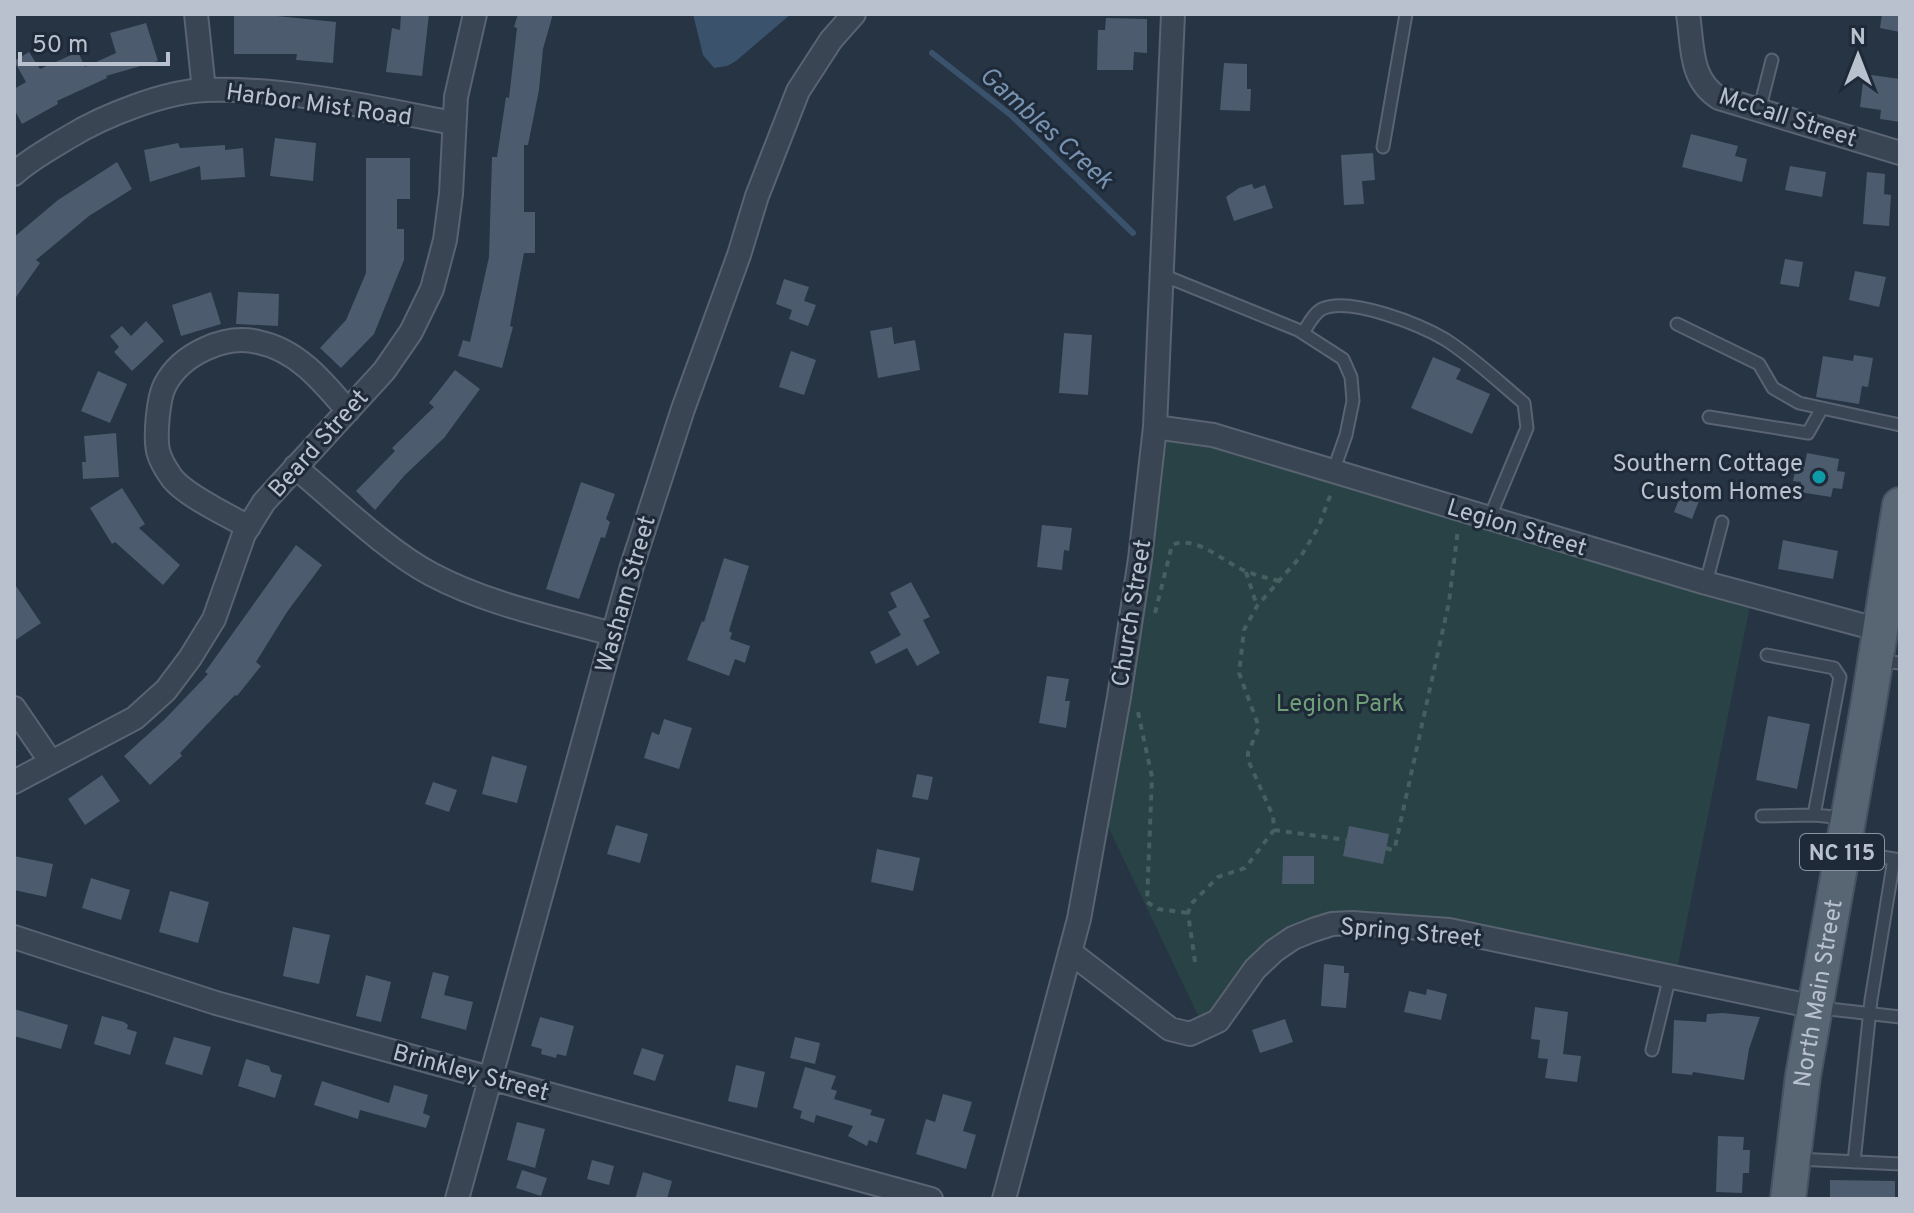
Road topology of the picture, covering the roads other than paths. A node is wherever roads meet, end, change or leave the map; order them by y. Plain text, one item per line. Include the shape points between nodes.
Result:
1 (196, 14) edge
2 (475, 14) edge
3 (854, 14) edge
4 (1173, 14) edge
5 (1406, 14) edge
6 (1688, 14) edge
7 (1772, 60) dead end
8 (204, 90) junction
9 (1759, 111) junction
10 (453, 123) junction
11 (1383, 147) dead end
12 (1900, 153) edge
13 (15, 170) edge
14 (1160, 273) junction
15 (1677, 324) dead end
16 (1303, 333) junction
17 (1822, 408) junction
18 (348, 411) junction
19 (1709, 417) dead end
20 (1900, 425) edge
21 (1155, 427) junction
22 (295, 467) junction
23 (1333, 480) junction
24 (1489, 519) junction
25 (1722, 522) dead end
26 (249, 527) junction
27 (1898, 527) edge
28 (1706, 583) junction
29 (612, 634) junction
30 (1767, 655) dead end
31 (1868, 670) edge
32 (14, 708) edge
33 (51, 762) junction
34 (14, 782) edge
35 (1814, 815) junction
36 (1762, 816) dead end
37 (1846, 834) junction
38 (1897, 860) edge
39 (14, 937) edge
40 (1070, 952) junction
41 (1670, 976) junction
42 (1815, 1007) junction
43 (1869, 1014) junction
44 (1900, 1017) edge
45 (1652, 1050) dead end
46 (489, 1078) junction
47 (1792, 1159) junction
48 (1854, 1162) junction
49 (1900, 1164) edge
50 (457, 1199) edge
51 (931, 1199) edge
52 (1004, 1199) edge
53 (1788, 1199) edge

1 - 8 street
2 - 10 street, Beard Street
3 - 29 street, Washam Street via 798,91 761,184
4 - 14 street, Church Street
5 - 11 lane
6 - 9 street, McCall Street via 1702,84 1719,98
7 - 9 lane
8 - 10 street, Harbor Mist Road via 335,101
8 - 13 street, Harbor Mist Road via 115,114
9 - 12 street, McCall Street
10 - 18 street, Beard Street via 451,194 432,289 411,332
14 - 16 lane
14 - 21 street, Church Street
15 - 17 lane via 1759,364 1773,388 1799,403
16 - 23 lane via 1343,359 1351,377 1353,401
16 - 24 lane via 1318,310 1335,305 1379,312 1445,339 1524,403 1527,428
17 - 19 lane via 1808,433
17 - 20 lane
18 - 22 street, Beard Street
18 - 26 street via 314,372 258,341 219,342 185,360 164,385 158,452 173,479
21 - 23 street, Legion Street via 1213,435
21 - 40 street, Church Street via 1119,697
22 - 26 street, Beard Street
22 - 29 street via 430,574 487,598
23 - 24 street, Legion Street
24 - 28 street, Legion Street
25 - 28 lane
26 - 33 street, Beard Street via 214,619 166,690 135,718
27 - 31 main road, North Main Street / NC 115
28 - 31 street, Legion Street
29 - 46 street, Washam Street
30 - 31 lane
31 - 35 lane
31 - 37 main road, North Main Street / NC 115
32 - 33 street
33 - 34 street, Beard Street
35 - 36 lane
35 - 37 lane
37 - 38 lane
37 - 42 main road, North Main Street / NC 115
38 - 43 lane
39 - 46 street, Brinkley Street via 216,1003
40 - 41 street, Spring Street via 1170,1029 1190,1034 1218,1021 1274,951 1332,924 1449,930
40 - 52 street, Church Street
41 - 42 street, Spring Street
41 - 45 lane
42 - 43 lane
42 - 47 main road, North Main Street / NC 115
43 - 44 lane
43 - 48 lane
46 - 50 street, Washam Street
46 - 51 street, Brinkley Street
47 - 48 lane
47 - 53 main road, North Main Street / NC 115
48 - 49 lane

